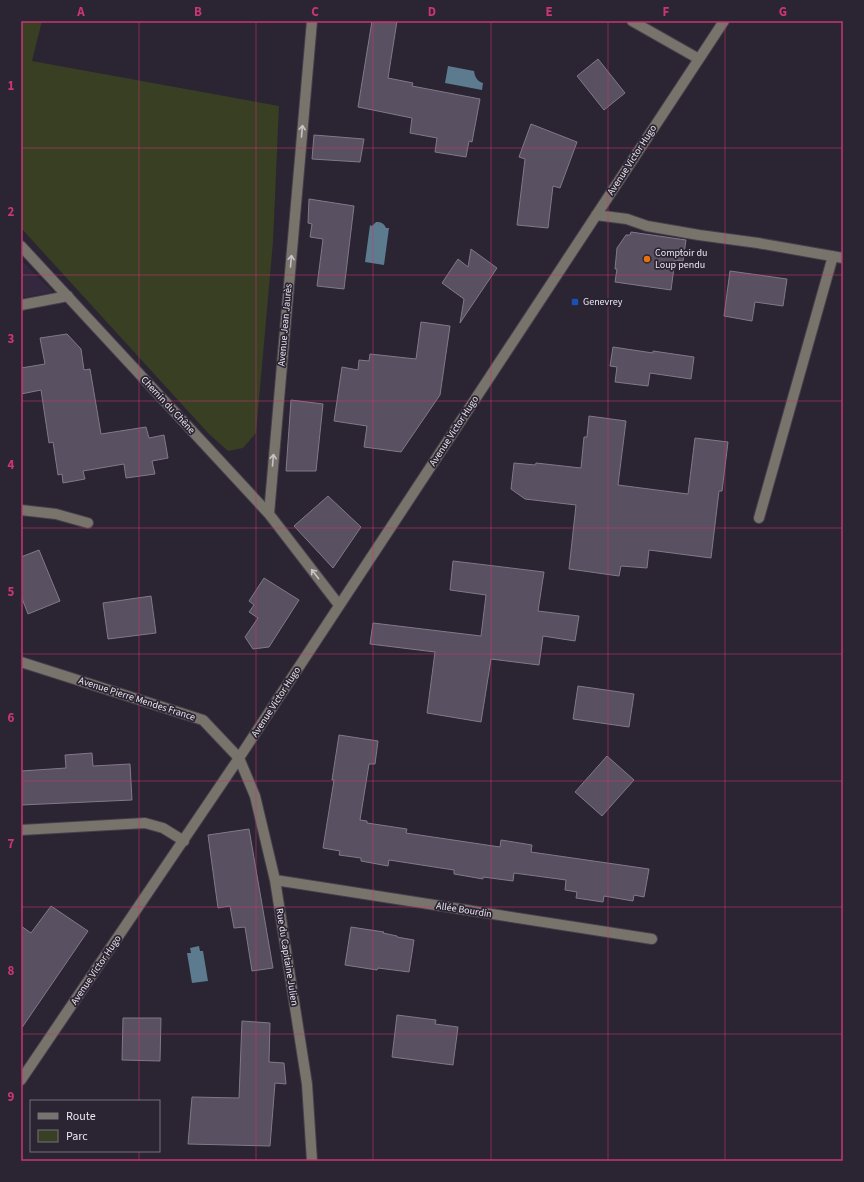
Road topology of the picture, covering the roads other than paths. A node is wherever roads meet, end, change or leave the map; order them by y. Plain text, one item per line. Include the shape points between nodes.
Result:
1 (312, 21) edge
2 (632, 21) edge
3 (724, 21) edge
4 (699, 59) junction
5 (596, 216) junction
6 (21, 246) edge
7 (838, 257) edge
8 (68, 296) junction
9 (21, 305) edge
10 (21, 510) edge
11 (269, 514) junction
12 (759, 518) dead end
13 (88, 523) dead end
14 (339, 605) junction
15 (21, 662) edge
16 (239, 758) junction
17 (21, 830) edge
18 (184, 840) junction
19 (275, 880) junction
20 (652, 939) dead end
21 (21, 1080) edge
22 (312, 1161) edge

11 -> 1 street, Avenue Jean Jaurès
2 - 4 street
3 - 4 street, Avenue Victor Hugo
4 - 5 street, Avenue Victor Hugo
5 - 7 street via 627,219 647,226
5 - 14 street, Avenue Victor Hugo
6 - 8 street, Chemin du Chêne
7 - 12 street
8 - 9 street
8 - 11 street, Chemin du Chêne
10 - 13 street via 56,514
14 -> 11 street
14 - 16 street, Avenue Victor Hugo
15 - 16 street, Avenue Pierre Mendes France via 203,720
16 - 18 street, Avenue Victor Hugo
16 - 19 street, Rue du Capitaine Julien via 255,796
17 - 18 street via 145,823 163,828
18 - 21 street, Avenue Victor Hugo
19 - 20 street, Allée Bourdin
19 - 22 street, Rue du Capitaine Julien via 307,1084

